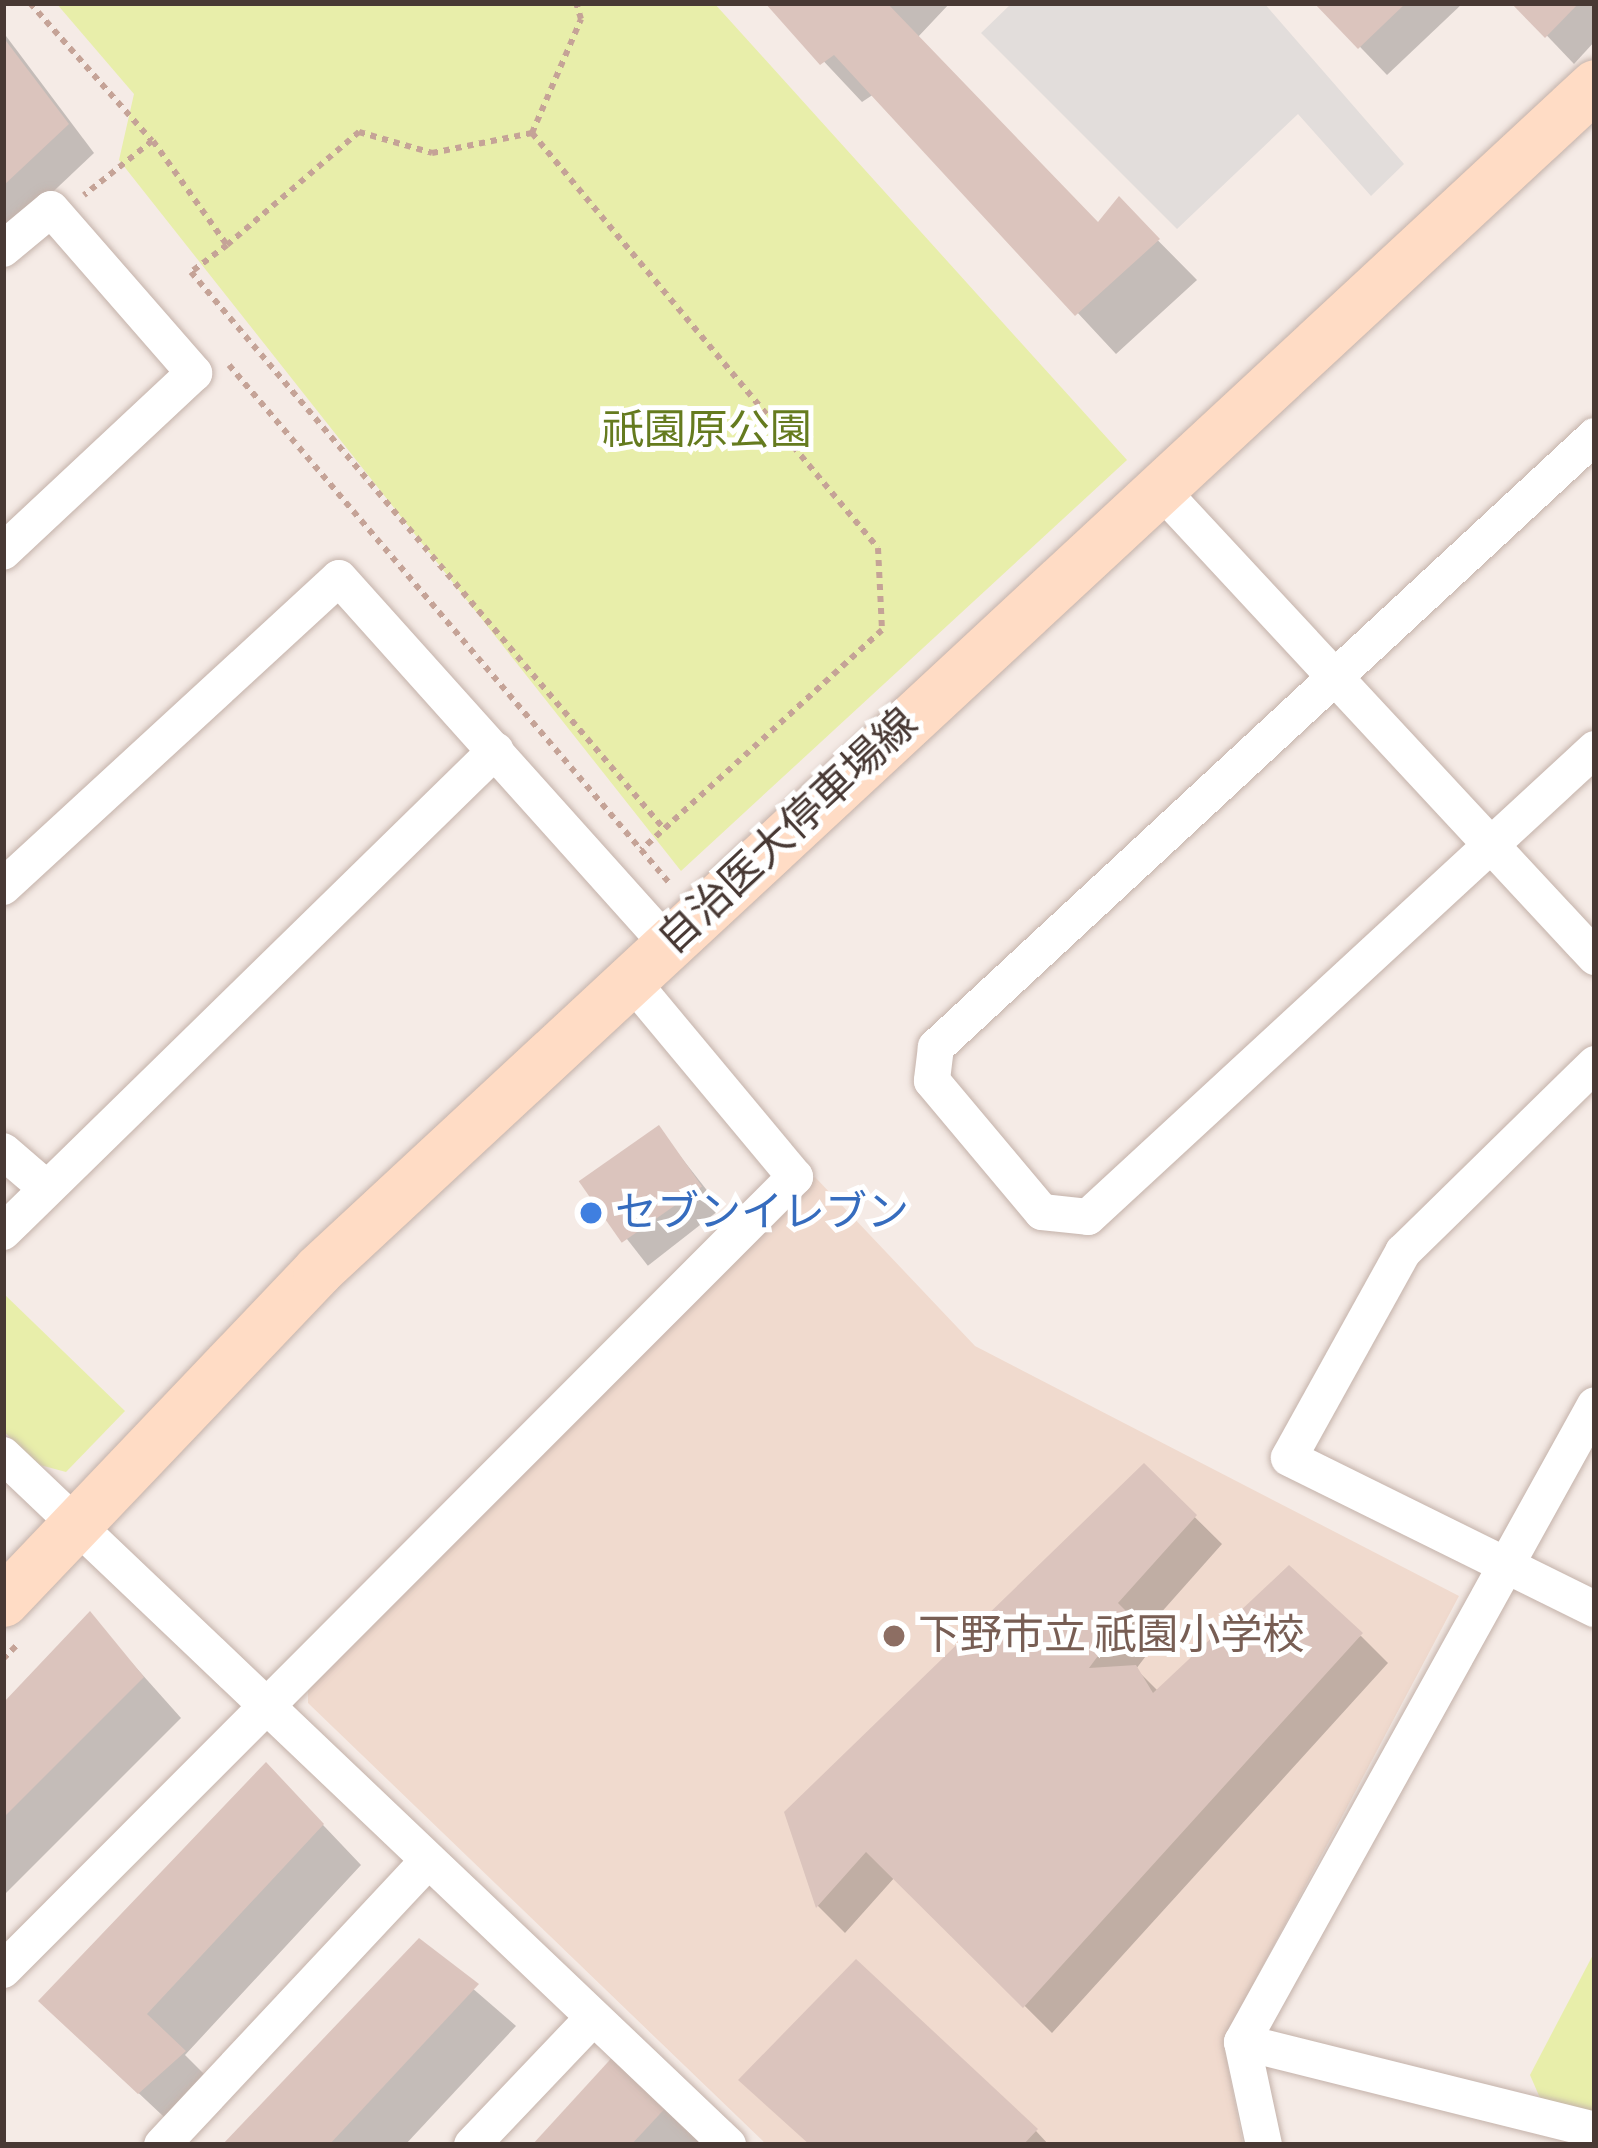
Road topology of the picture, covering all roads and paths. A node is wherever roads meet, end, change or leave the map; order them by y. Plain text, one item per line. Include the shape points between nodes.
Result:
1 (30, 3) edge
2 (576, 3) edge
3 (1595, 85) edge
4 (532, 133) junction
5 (152, 140) junction
6 (98, 212) dead end
7 (227, 245) junction
8 (3, 249) edge
9 (222, 357) dead end
10 (1595, 436) edge
11 (1160, 489) junction
12 (3, 552) edge
13 (1333, 676) junction
14 (1595, 749) edge
15 (496, 750) junction
16 (664, 829) junction
17 (1491, 846) junction
18 (641, 850) junction
19 (3, 887) edge
20 (677, 892) dead end
21 (666, 944) junction
22 (1595, 957) edge
23 (629, 979) junction
24 (1595, 1064) edge
25 (3, 1151) edge
26 (46, 1188) junction
27 (3, 1232) edge
28 (1595, 1405) edge
29 (3, 1456) edge
30 (76, 1524) junction
31 (1501, 1562) junction
32 (3, 1601) edge
33 (1595, 1609) edge
34 (259, 1702) junction
35 (424, 1864) junction
36 (3, 1970) edge
37 (590, 2021) junction
38 (1242, 2042) junction
39 (1595, 2130) edge
40 (162, 2145) edge
41 (472, 2145) edge
42 (728, 2145) edge
43 (1264, 2145) edge

1 - 5 path
2 - 4 path via 581,19
3 - 11 main road, 自治医大停車場線
4 - 7 path via 433,153 358,132
4 - 16 path via 878,548 882,630
5 - 6 path via 83,193
5 - 7 path
7 - 16 path via 191,272
8 - 12 street via 51,209 194,373
9 - 18 path
10 - 13 street
11 - 13 street
11 - 21 main road, 自治医大停車場線
13 - 17 street
13 - 17 street via 936,1048 932,1081 1042,1211 1088,1217
14 - 17 street
15 - 19 street via 339,578
15 - 21 street
15 - 26 street
16 - 18 path
17 - 22 street
18 - 20 path
21 - 23 main road, 自治医大停車場線
23 - 30 main road, 自治医大停車場線 via 318,1270
23 - 34 street via 796,1178
24 - 31 street via 1403,1252 1289,1458
25 - 26 street
26 - 27 street
28 - 31 street
29 - 30 street
30 - 32 main road, 自治医大停車場線
30 - 34 street
31 - 33 street
31 - 38 street
34 - 35 street
34 - 36 street
35 - 37 street
35 - 40 street
37 - 41 street
37 - 42 street
38 - 39 street
38 - 43 street

